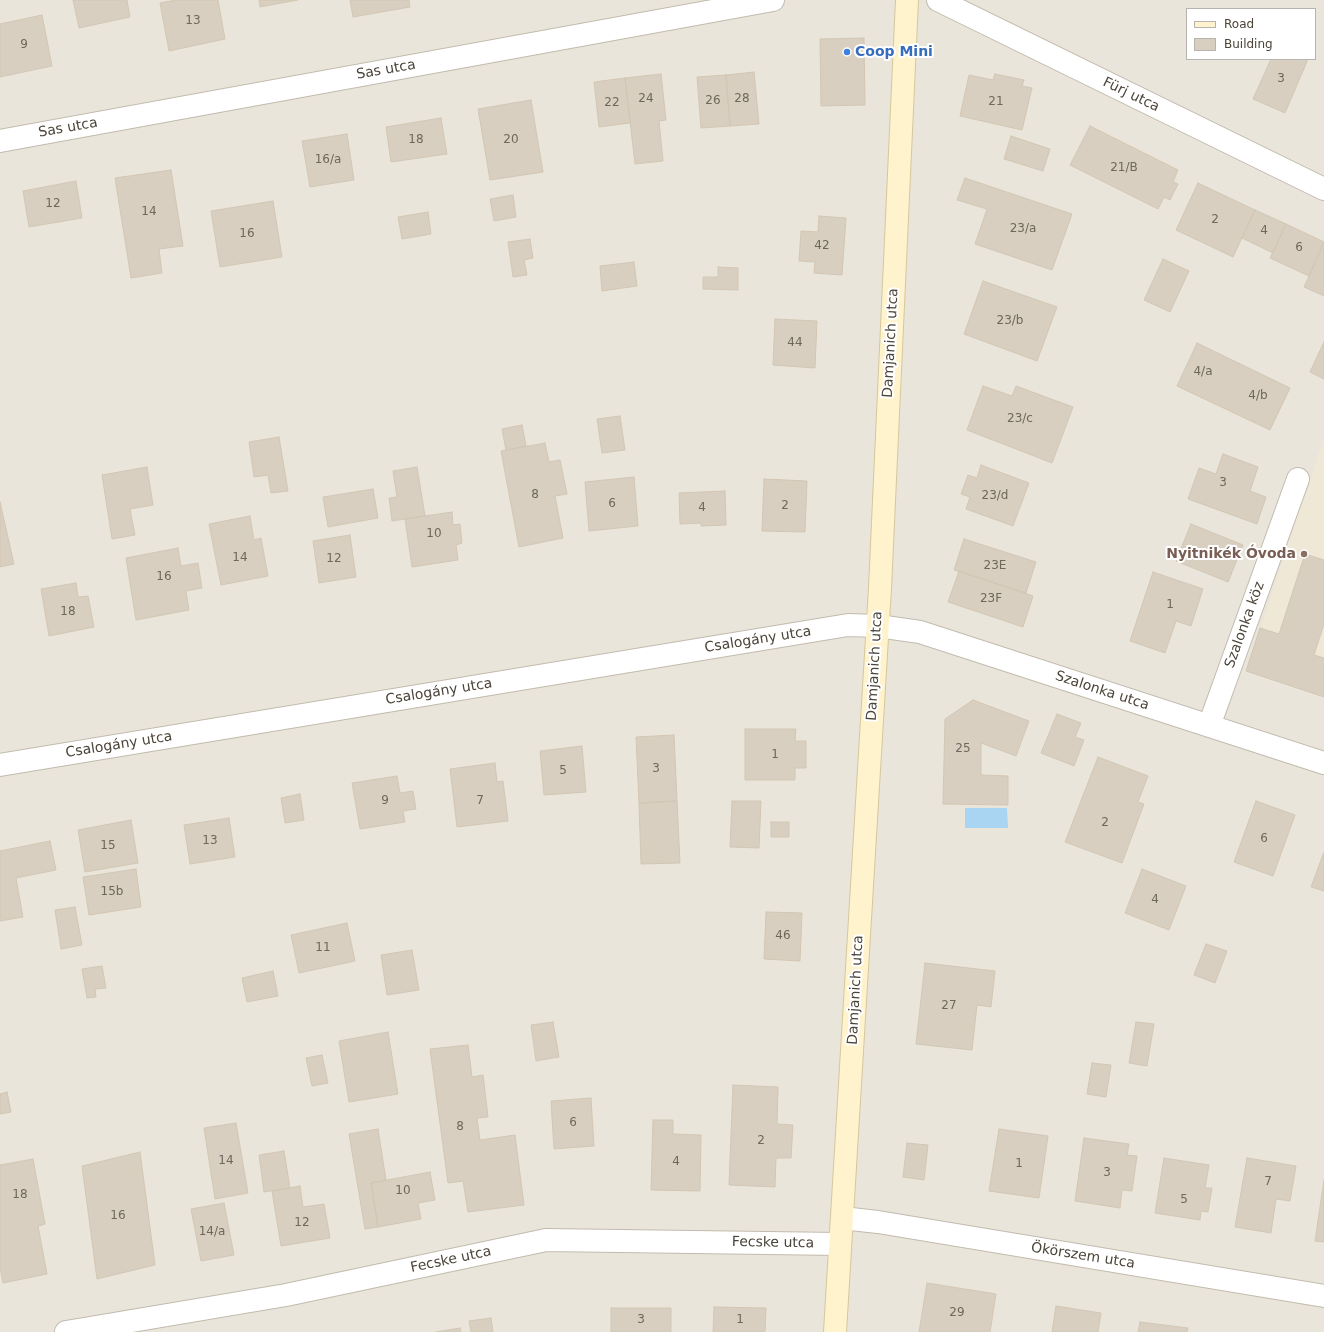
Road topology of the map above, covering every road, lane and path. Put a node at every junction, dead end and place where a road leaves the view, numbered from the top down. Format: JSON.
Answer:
{"nodes":[{"id":1,"x":773,"y":0,"type":"edge"},
{"id":2,"x":907,"y":0,"type":"edge"},
{"id":3,"x":938,"y":0,"type":"edge"},
{"id":4,"x":0,"y":141,"type":"edge"},
{"id":5,"x":1324,"y":189,"type":"edge"},
{"id":6,"x":1298,"y":480,"type":"dead end"},
{"id":7,"x":878,"y":626,"type":"junction"},
{"id":8,"x":1209,"y":726,"type":"junction"},
{"id":9,"x":1324,"y":763,"type":"edge"},
{"id":10,"x":0,"y":765,"type":"edge"},
{"id":11,"x":842,"y":1218,"type":"junction"},
{"id":12,"x":840,"y":1244,"type":"junction"},
{"id":13,"x":1324,"y":1296,"type":"edge"},
{"id":14,"x":66,"y":1332,"type":"edge"},
{"id":15,"x":835,"y":1332,"type":"edge"}],
"edges":[{"from":1,"to":4,"type":"street","name":"Sas utca"},
{"from":2,"to":7,"type":"main road","name":"Damjanich utca"},
{"from":3,"to":5,"type":"street","name":"Fürj utca"},
{"from":6,"to":8,"type":"street","name":"Szalonka köz"},
{"from":7,"to":8,"type":"street","name":"Szalonka utca"},
{"from":7,"to":10,"type":"street","name":"Csalogány utca"},
{"from":7,"to":11,"type":"main road","name":"Damjanich utca"},
{"from":8,"to":9,"type":"street","name":"Szalonka utca"},
{"from":11,"to":12,"type":"main road","name":"Damjanich utca"},
{"from":11,"to":13,"type":"street","name":"Ökörszem utca"},
{"from":12,"to":14,"type":"street","name":"Fecske utca"},
{"from":12,"to":15,"type":"main road","name":"Damjanich utca"}]}
